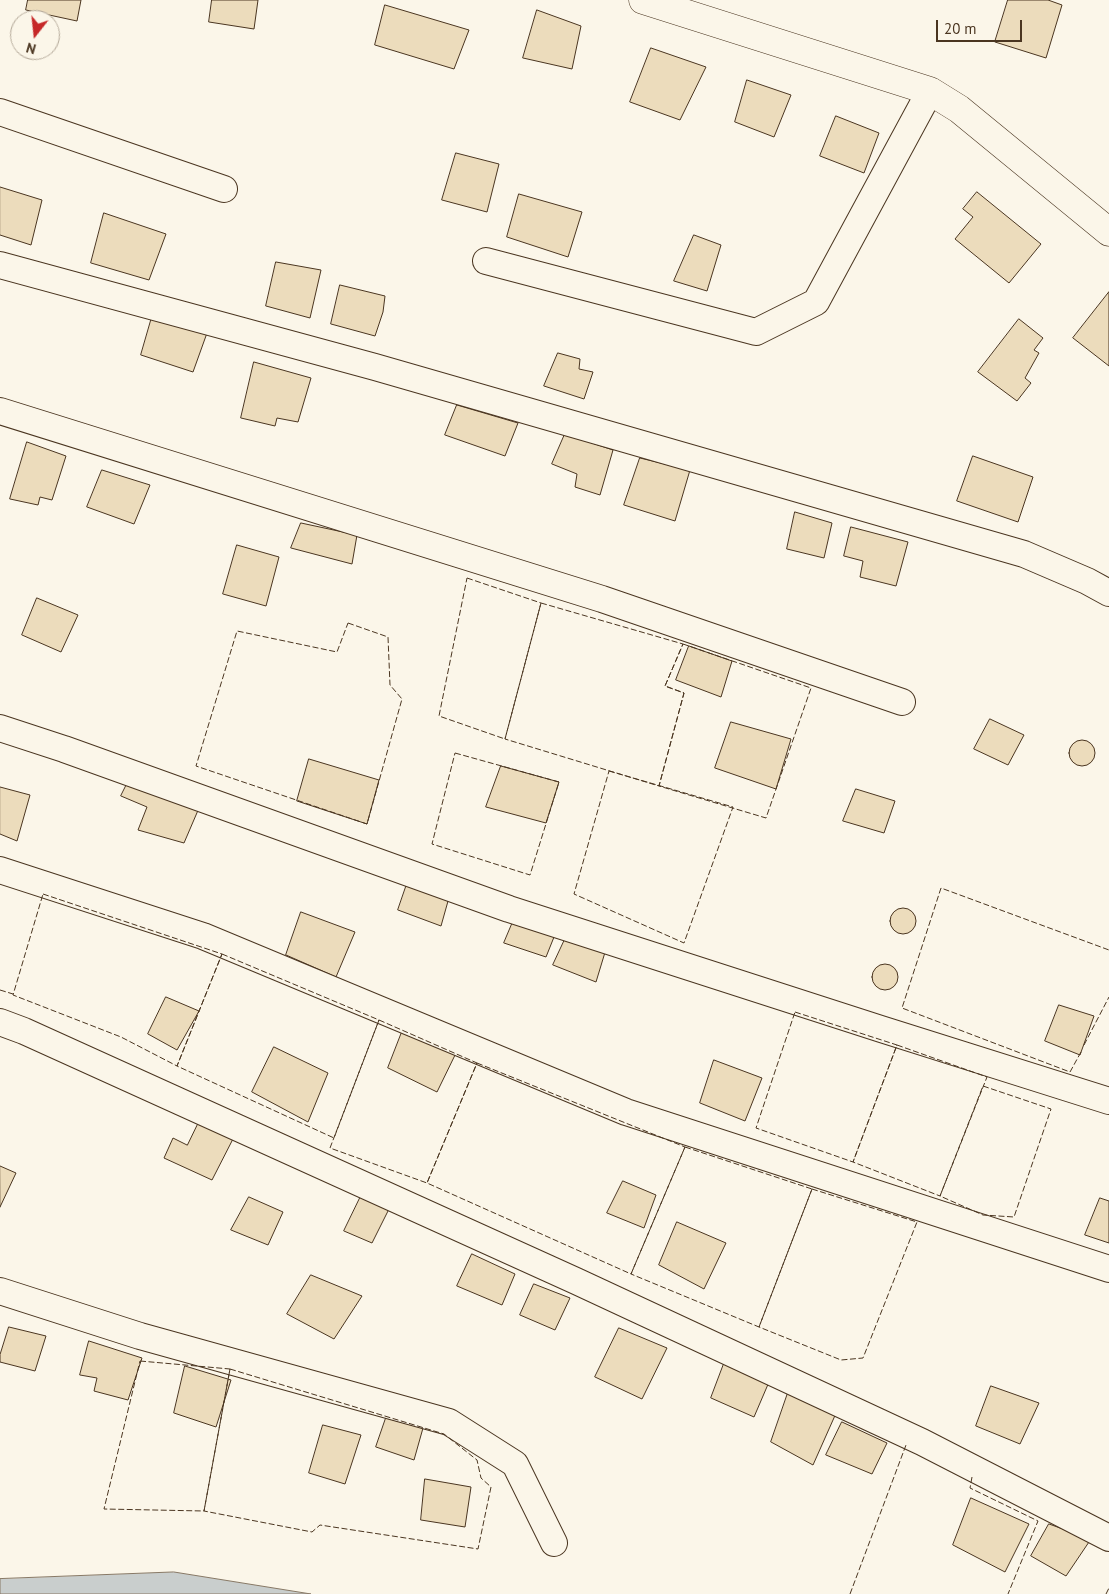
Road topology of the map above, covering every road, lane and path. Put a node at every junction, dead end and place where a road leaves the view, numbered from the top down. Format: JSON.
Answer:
{"nodes":[{"id":1,"x":643,"y":0,"type":"edge"},
{"id":2,"x":930,"y":91,"type":"junction"},
{"id":3,"x":0,"y":112,"type":"edge"},
{"id":4,"x":224,"y":189,"type":"dead end"},
{"id":5,"x":1109,"y":232,"type":"edge"},
{"id":6,"x":486,"y":261,"type":"dead end"},
{"id":7,"x":0,"y":265,"type":"edge"},
{"id":8,"x":0,"y":411,"type":"edge"},
{"id":9,"x":1109,"y":593,"type":"edge"},
{"id":10,"x":902,"y":702,"type":"dead end"},
{"id":11,"x":0,"y":728,"type":"edge"},
{"id":12,"x":0,"y":870,"type":"edge"},
{"id":13,"x":0,"y":1022,"type":"edge"},
{"id":14,"x":1109,"y":1100,"type":"edge"},
{"id":15,"x":1109,"y":1269,"type":"edge"},
{"id":16,"x":0,"y":1291,"type":"edge"},
{"id":17,"x":1109,"y":1538,"type":"edge"},
{"id":18,"x":554,"y":1544,"type":"dead end"}],
"edges":[{"from":1,"to":2,"type":"street"},
{"from":2,"to":5,"type":"street"},
{"from":2,"to":6,"type":"street"},
{"from":3,"to":4,"type":"street"},
{"from":7,"to":9,"type":"street"},
{"from":8,"to":10,"type":"street"},
{"from":11,"to":14,"type":"street"},
{"from":12,"to":15,"type":"street"},
{"from":13,"to":17,"type":"street"},
{"from":16,"to":18,"type":"street"}]}
